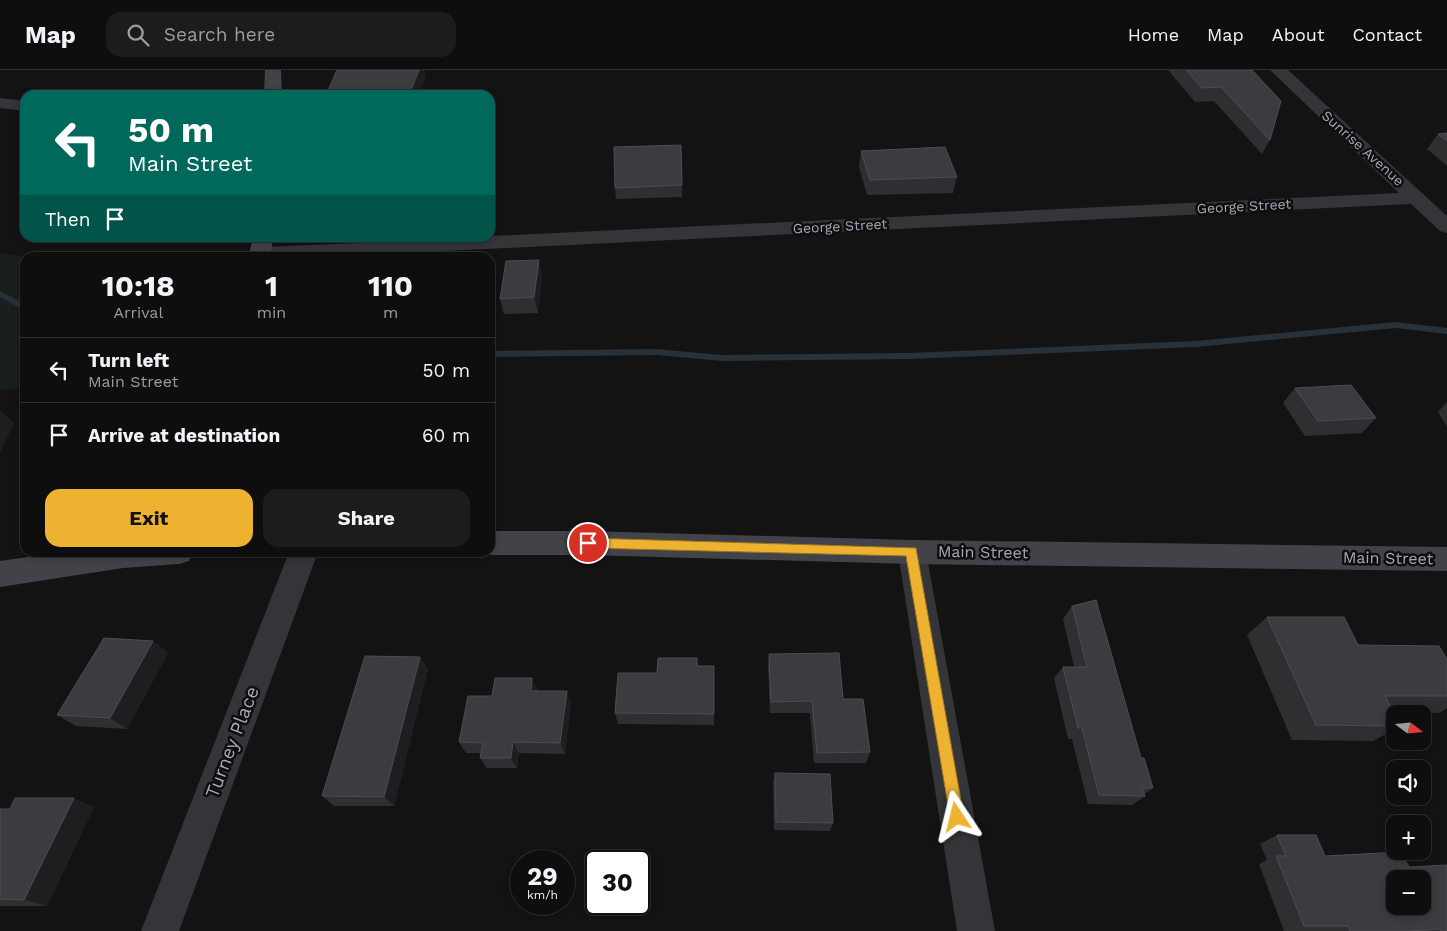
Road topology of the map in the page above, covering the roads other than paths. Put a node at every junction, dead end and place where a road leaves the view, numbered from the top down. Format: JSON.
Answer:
{"nodes":[{"id":1,"x":273,"y":70,"type":"edge"},
{"id":2,"x":1278,"y":70,"type":"edge"},
{"id":3,"x":273,"y":90,"type":"edge"},
{"id":4,"x":0,"y":103,"type":"edge"},
{"id":5,"x":20,"y":105,"type":"edge"},
{"id":6,"x":1418,"y":198,"type":"junction"},
{"id":7,"x":1447,"y":227,"type":"edge"},
{"id":8,"x":495,"y":239,"type":"edge"},
{"id":9,"x":420,"y":242,"type":"edge"},
{"id":10,"x":261,"y":249,"type":"edge"},
{"id":11,"x":495,"y":543,"type":"edge"},
{"id":12,"x":912,"y":552,"type":"junction"},
{"id":13,"x":105,"y":557,"type":"edge"},
{"id":14,"x":302,"y":557,"type":"edge"},
{"id":15,"x":1447,"y":558,"type":"edge"},
{"id":16,"x":0,"y":574,"type":"edge"},
{"id":17,"x":160,"y":931,"type":"edge"},
{"id":18,"x":976,"y":931,"type":"edge"}],
"edges":[{"from":1,"to":3,"type":"main road"},
{"from":2,"to":6,"type":"street","name":"Sunrise Avenue"},
{"from":4,"to":5,"type":"street"},
{"from":6,"to":7,"type":"street","name":"Sunrise Avenue"},
{"from":6,"to":8,"type":"street","name":"George Street"},
{"from":9,"to":10,"type":"street","name":"George Street"},
{"from":11,"to":12,"type":"main road","name":"Main Street"},
{"from":12,"to":15,"type":"main road","name":"Main Street"},
{"from":12,"to":18,"type":"street"},
{"from":13,"to":16,"type":"main road"},
{"from":14,"to":17,"type":"street","name":"Turney Place"}]}
